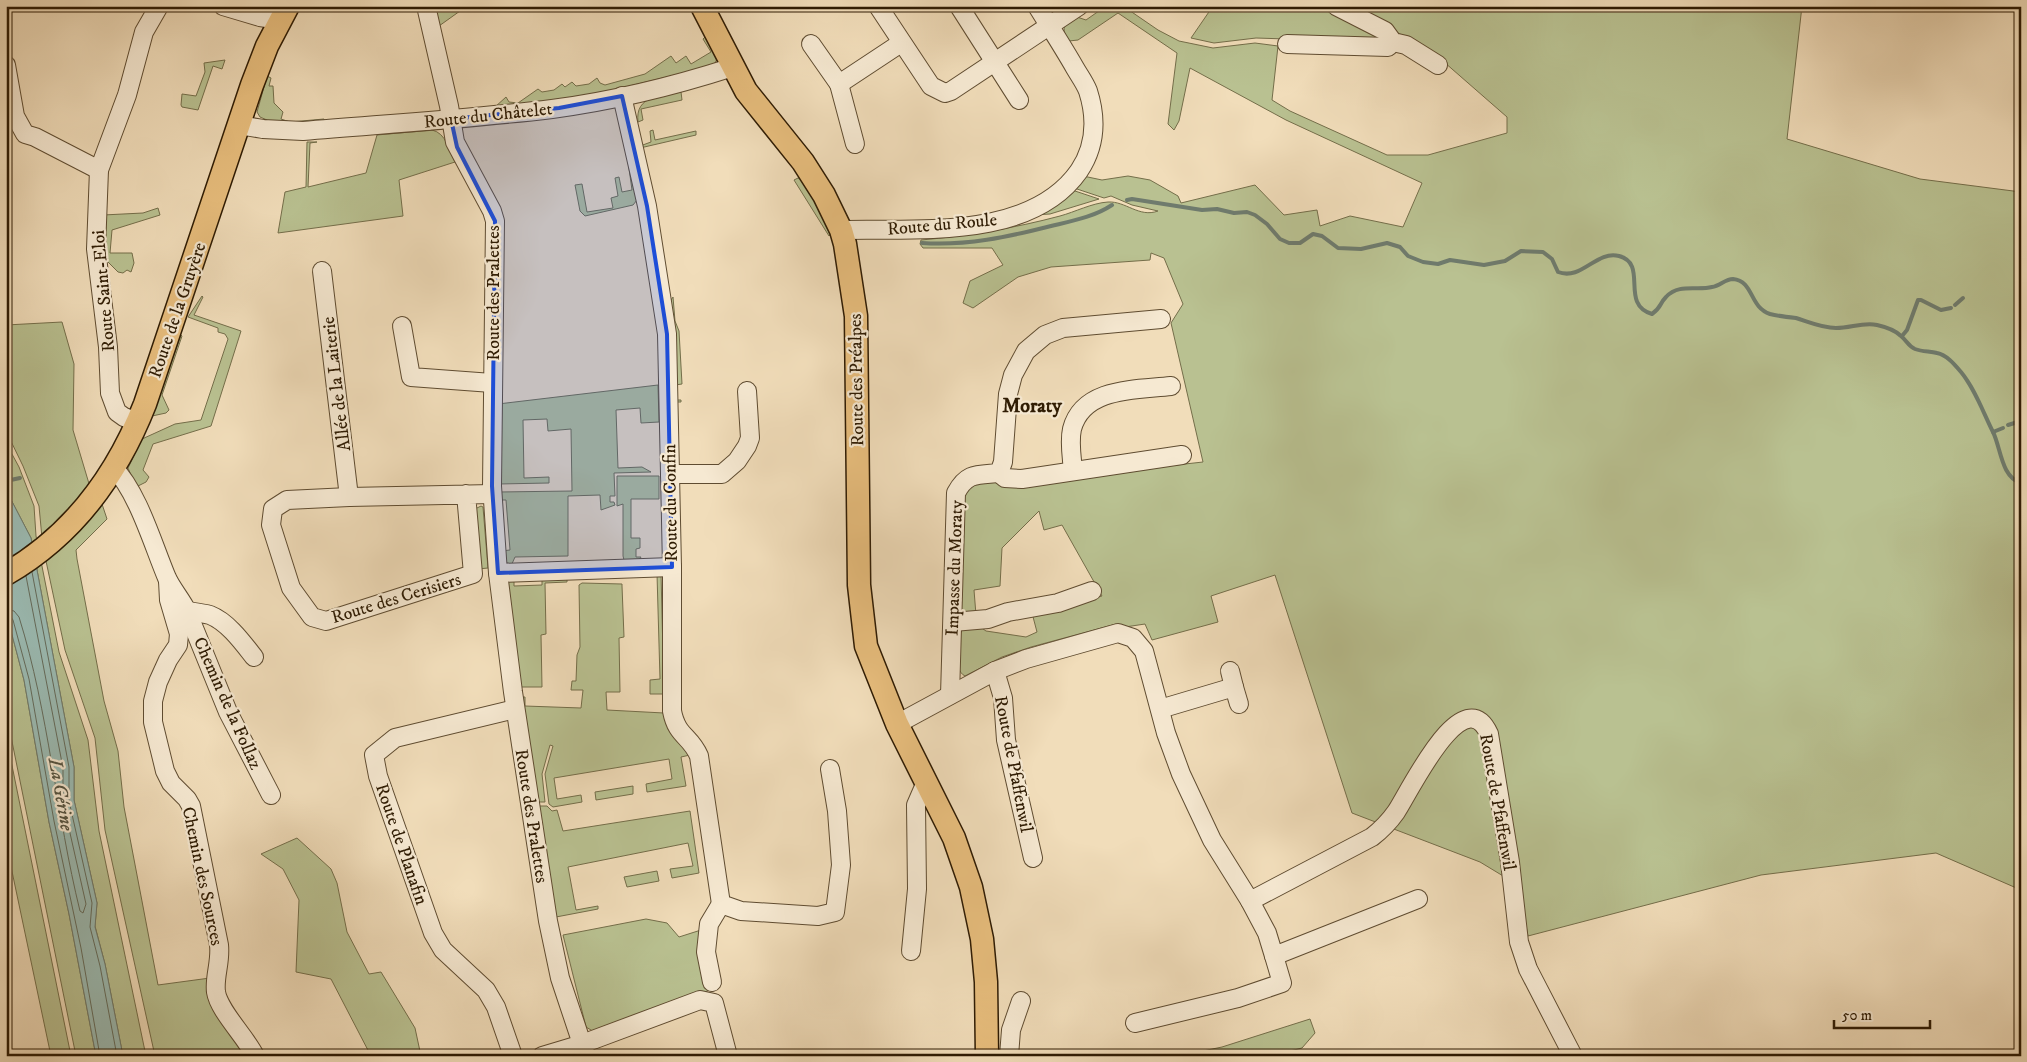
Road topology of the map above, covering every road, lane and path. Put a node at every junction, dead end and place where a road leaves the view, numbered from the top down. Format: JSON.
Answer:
{"nodes":[{"id":1,"x":159,"y":6,"type":"edge"},
{"id":2,"x":223,"y":6,"type":"edge"},
{"id":3,"x":426,"y":6,"type":"edge"},
{"id":4,"x":702,"y":6,"type":"edge"},
{"id":5,"x":878,"y":6,"type":"edge"},
{"id":6,"x":959,"y":6,"type":"edge"},
{"id":7,"x":1037,"y":6,"type":"edge"},
{"id":8,"x":1079,"y":6,"type":"edge"},
{"id":9,"x":1336,"y":6,"type":"edge"},
{"id":10,"x":284,"y":13,"type":"edge"},
{"id":11,"x":1050,"y":27,"type":"junction"},
{"id":12,"x":1393,"y":42,"type":"junction"},
{"id":13,"x":902,"y":43,"type":"junction"},
{"id":14,"x":811,"y":44,"type":"dead end"},
{"id":15,"x":1287,"y":44,"type":"dead end"},
{"id":16,"x":995,"y":62,"type":"junction"},
{"id":17,"x":6,"y":65,"type":"edge"},
{"id":18,"x":1438,"y":65,"type":"dead end"},
{"id":19,"x":732,"y":67,"type":"junction"},
{"id":20,"x":839,"y":84,"type":"junction"},
{"id":21,"x":622,"y":96,"type":"junction"},
{"id":22,"x":1020,"y":100,"type":"dead end"},
{"id":23,"x":10,"y":104,"type":"edge"},
{"id":24,"x":451,"y":119,"type":"junction"},
{"id":25,"x":239,"y":125,"type":"junction"},
{"id":26,"x":855,"y":144,"type":"dead end"},
{"id":27,"x":99,"y":170,"type":"junction"},
{"id":28,"x":841,"y":230,"type":"junction"},
{"id":29,"x":322,"y":271,"type":"dead end"},
{"id":30,"x":1161,"y":319,"type":"dead end"},
{"id":31,"x":402,"y":326,"type":"dead end"},
{"id":32,"x":492,"y":383,"type":"junction"},
{"id":33,"x":1171,"y":386,"type":"dead end"},
{"id":34,"x":747,"y":390,"type":"dead end"},
{"id":35,"x":138,"y":422,"type":"junction"},
{"id":36,"x":1182,"y":455,"type":"dead end"},
{"id":37,"x":113,"y":467,"type":"junction"},
{"id":38,"x":1073,"y":471,"type":"junction"},
{"id":39,"x":999,"y":473,"type":"junction"},
{"id":40,"x":670,"y":474,"type":"junction"},
{"id":41,"x":466,"y":494,"type":"junction"},
{"id":42,"x":492,"y":494,"type":"junction"},
{"id":43,"x":349,"y":497,"type":"junction"},
{"id":44,"x":672,"y":567,"type":"junction"},
{"id":45,"x":498,"y":573,"type":"junction"},
{"id":46,"x":6,"y":574,"type":"edge"},
{"id":47,"x":168,"y":581,"type":"junction"},
{"id":48,"x":1092,"y":591,"type":"dead end"},
{"id":49,"x":187,"y":611,"type":"junction"},
{"id":50,"x":953,"y":622,"type":"junction"},
{"id":51,"x":254,"y":657,"type":"dead end"},
{"id":52,"x":995,"y":671,"type":"junction"},
{"id":53,"x":950,"y":695,"type":"junction"},
{"id":54,"x":1239,"y":704,"type":"dead end"},
{"id":55,"x":516,"y":709,"type":"junction"},
{"id":56,"x":1160,"y":709,"type":"junction"},
{"id":57,"x":897,"y":724,"type":"junction"},
{"id":58,"x":830,"y":769,"type":"dead end"},
{"id":59,"x":926,"y":782,"type":"junction"},
{"id":60,"x":270,"y":795,"type":"dead end"},
{"id":61,"x":1033,"y":858,"type":"dead end"},
{"id":62,"x":1418,"y":899,"type":"dead end"},
{"id":63,"x":1250,"y":901,"type":"junction"},
{"id":64,"x":721,"y":904,"type":"junction"},
{"id":65,"x":911,"y":951,"type":"dead end"},
{"id":66,"x":1274,"y":956,"type":"junction"},
{"id":67,"x":712,"y":982,"type":"dead end"},
{"id":68,"x":1021,"y":1001,"type":"dead end"},
{"id":69,"x":1135,"y":1023,"type":"dead end"},
{"id":70,"x":584,"y":1050,"type":"edge"},
{"id":71,"x":255,"y":1056,"type":"edge"},
{"id":72,"x":513,"y":1056,"type":"edge"},
{"id":73,"x":542,"y":1056,"type":"edge"},
{"id":74,"x":728,"y":1056,"type":"edge"},
{"id":75,"x":987,"y":1056,"type":"edge"},
{"id":76,"x":1009,"y":1056,"type":"edge"},
{"id":77,"x":1573,"y":1056,"type":"edge"}],
"edges":[{"from":1,"to":27,"type":"street","name":"Route Saint-Eloi"},
{"from":2,"to":10,"type":"street"},
{"from":3,"to":24,"type":"street","name":"Route des Pralettes"},
{"from":4,"to":19,"type":"main road","name":"Route des Préalpes"},
{"from":5,"to":13,"type":"street"},
{"from":6,"to":16,"type":"street"},
{"from":7,"to":11,"type":"street","name":"Route du Roule"},
{"from":8,"to":11,"type":"street"},
{"from":9,"to":12,"type":"street"},
{"from":10,"to":25,"type":"main road","name":"Route de la Gruyère"},
{"from":11,"to":16,"type":"street"},
{"from":11,"to":28,"type":"street","name":"Route du Roule"},
{"from":12,"to":15,"type":"street"},
{"from":12,"to":18,"type":"street"},
{"from":13,"to":16,"type":"street"},
{"from":13,"to":20,"type":"street"},
{"from":14,"to":20,"type":"street"},
{"from":16,"to":22,"type":"street"},
{"from":17,"to":23,"type":"street"},
{"from":19,"to":21,"type":"street","name":"Route du Châtelet"},
{"from":19,"to":28,"type":"main road","name":"Route des Préalpes"},
{"from":20,"to":26,"type":"street"},
{"from":21,"to":24,"type":"street","name":"Route du Châtelet"},
{"from":21,"to":40,"type":"street","name":"Route du Confin"},
{"from":23,"to":27,"type":"street"},
{"from":24,"to":25,"type":"street","name":"Route du Châtelet"},
{"from":24,"to":32,"type":"street","name":"Route des Pralettes"},
{"from":25,"to":35,"type":"main road","name":"Route de la Gruyère"},
{"from":27,"to":35,"type":"street","name":"Route Saint-Eloi"},
{"from":28,"to":57,"type":"main road","name":"Route des Préalpes"},
{"from":29,"to":43,"type":"street","name":"Allée de la Laiterie"},
{"from":30,"to":39,"type":"street"},
{"from":31,"to":32,"type":"street","name":"Route des Pralettes"},
{"from":32,"to":42,"type":"street","name":"Route des Pralettes"},
{"from":33,"to":38,"type":"street"},
{"from":34,"to":40,"type":"street"},
{"from":35,"to":37,"type":"main road","name":"Route de la Gruyère"},
{"from":36,"to":38,"type":"street","name":"Impasse du Moraty"},
{"from":37,"to":46,"type":"main road","name":"Route de la Gruyère"},
{"from":37,"to":47,"type":"street","name":"Chemin de la Follaz"},
{"from":38,"to":39,"type":"street","name":"Impasse du Moraty"},
{"from":39,"to":50,"type":"street","name":"Impasse du Moraty"},
{"from":40,"to":44,"type":"street","name":"Route du Confin"},
{"from":41,"to":42,"type":"street","name":"Route des Cerisiers"},
{"from":41,"to":43,"type":"street","name":"Route des Cerisiers"},
{"from":41,"to":43,"type":"street","name":"Route des Cerisiers"},
{"from":42,"to":45,"type":"street","name":"Route des Pralettes"},
{"from":44,"to":45,"type":"street"},
{"from":44,"to":64,"type":"street","name":"Route du Confin"},
{"from":45,"to":55,"type":"street","name":"Route des Pralettes"},
{"from":47,"to":49,"type":"street","name":"Chemin de la Follaz"},
{"from":47,"to":71,"type":"street","name":"Chemin des Sources"},
{"from":48,"to":50,"type":"street"},
{"from":49,"to":51,"type":"street","name":"Chemin de la Follaz"},
{"from":49,"to":60,"type":"street","name":"Chemin de la Follaz"},
{"from":50,"to":53,"type":"street","name":"Impasse du Moraty"},
{"from":52,"to":53,"type":"street","name":"Route de Pfaffenwil"},
{"from":52,"to":56,"type":"street","name":"Route de Pfaffenwil"},
{"from":52,"to":61,"type":"street","name":"Route de Pfaffenwil"},
{"from":53,"to":57,"type":"street","name":"Route de Pfaffenwil"},
{"from":54,"to":56,"type":"street"},
{"from":55,"to":70,"type":"street","name":"Route des Pralettes"},
{"from":55,"to":72,"type":"street","name":"Route de Planafin"},
{"from":56,"to":63,"type":"street","name":"Route de Pfaffenwil"},
{"from":57,"to":59,"type":"main road","name":"Route des Préalpes"},
{"from":58,"to":64,"type":"street"},
{"from":59,"to":65,"type":"street"},
{"from":59,"to":75,"type":"main road","name":"Route des Préalpes"},
{"from":62,"to":66,"type":"street"},
{"from":63,"to":66,"type":"street","name":"Route de Pfaffenwil"},
{"from":63,"to":77,"type":"street","name":"Route de Pfaffenwil"},
{"from":64,"to":67,"type":"street"},
{"from":66,"to":69,"type":"street","name":"Route de Pfaffenwil"},
{"from":68,"to":76,"type":"street"},
{"from":70,"to":73,"type":"street"},
{"from":70,"to":74,"type":"street"}]}
